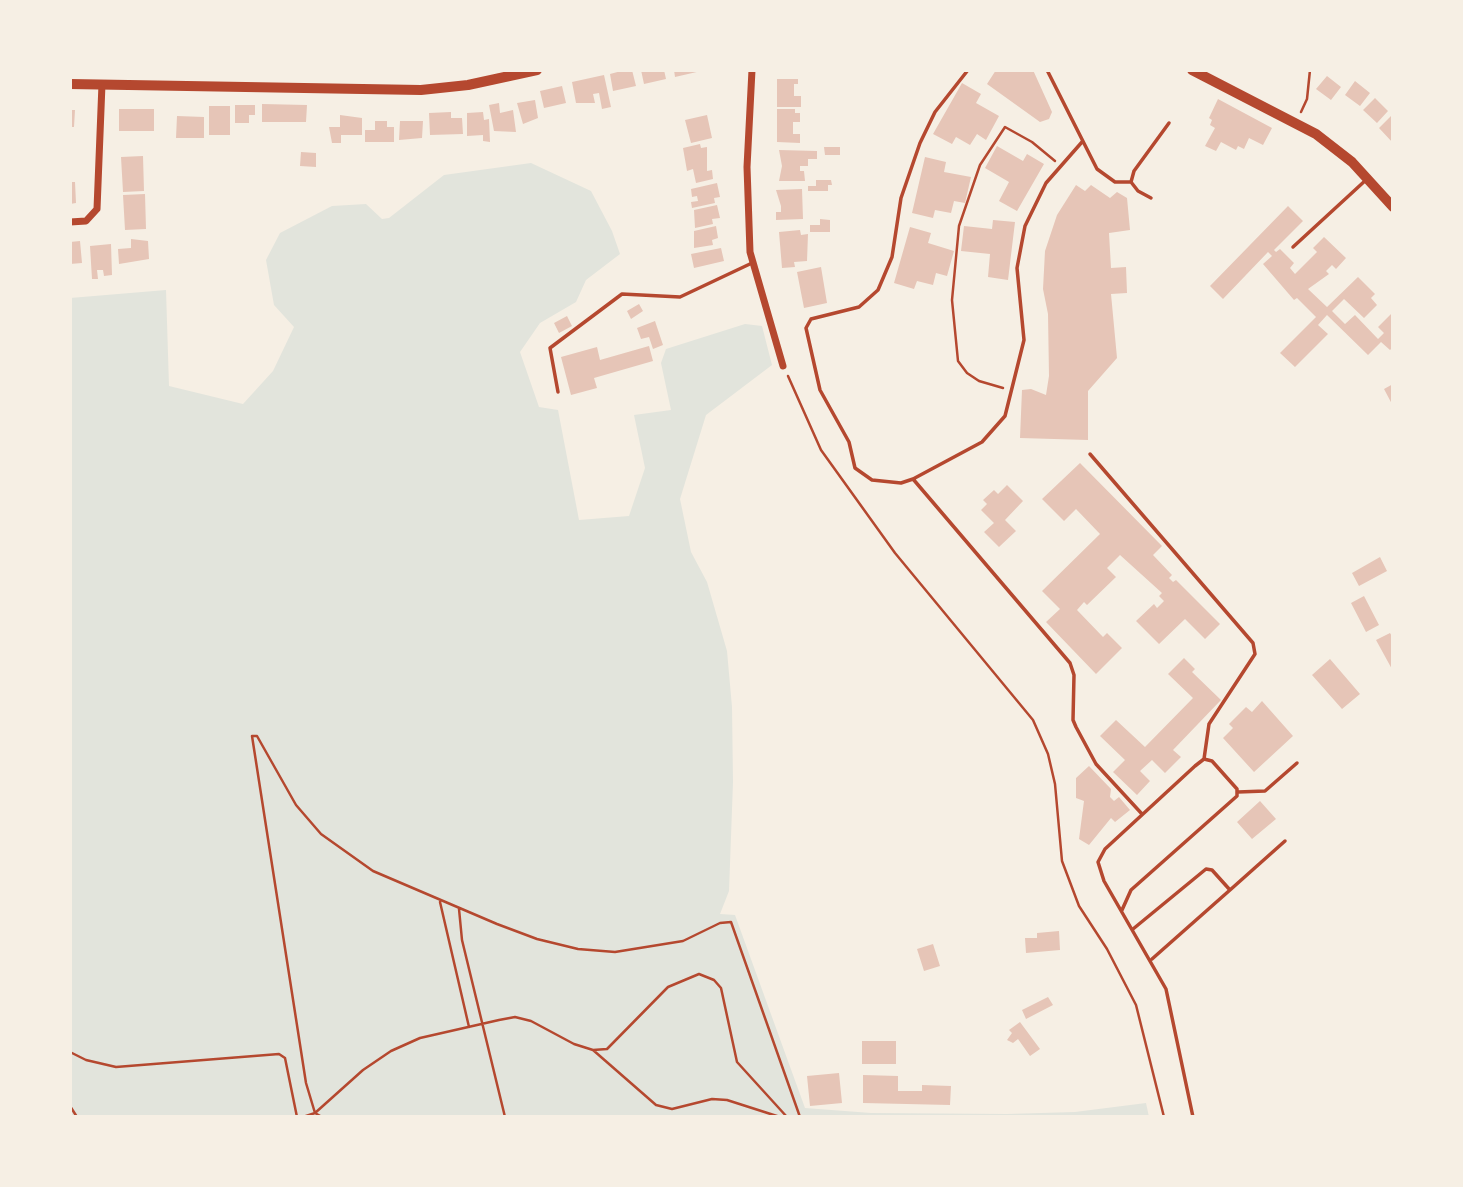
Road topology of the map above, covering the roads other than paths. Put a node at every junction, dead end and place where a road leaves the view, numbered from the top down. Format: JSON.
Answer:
{"nodes":[{"id":1,"x":537,"y":70,"type":"edge"},
{"id":2,"x":752,"y":70,"type":"edge"},
{"id":3,"x":968,"y":70,"type":"edge"},
{"id":4,"x":1047,"y":70,"type":"edge"},
{"id":5,"x":1192,"y":70,"type":"edge"},
{"id":6,"x":70,"y":83,"type":"edge"},
{"id":7,"x":102,"y":84,"type":"junction"},
{"id":8,"x":1169,"y":123,"type":"dead end"},
{"id":9,"x":1082,"y":142,"type":"junction"},
{"id":10,"x":1369,"y":177,"type":"junction"},
{"id":11,"x":1131,"y":182,"type":"junction"},
{"id":12,"x":1151,"y":198,"type":"dead end"},
{"id":13,"x":1393,"y":207,"type":"edge"},
{"id":14,"x":70,"y":222,"type":"edge"},
{"id":15,"x":1293,"y":247,"type":"dead end"},
{"id":16,"x":752,"y":263,"type":"junction"},
{"id":17,"x":783,"y":366,"type":"road end"},
{"id":18,"x":558,"y":391,"type":"dead end"},
{"id":19,"x":1090,"y":454,"type":"dead end"},
{"id":20,"x":913,"y":479,"type":"junction"},
{"id":21,"x":1204,"y":759,"type":"junction"},
{"id":22,"x":1297,"y":763,"type":"dead end"},
{"id":23,"x":1238,"y":792,"type":"junction"},
{"id":24,"x":1142,"y":814,"type":"junction"},
{"id":25,"x":1285,"y":841,"type":"dead end"},
{"id":26,"x":1230,"y":890,"type":"junction"},
{"id":27,"x":1122,"y":910,"type":"junction"},
{"id":28,"x":1133,"y":929,"type":"junction"},
{"id":29,"x":1152,"y":959,"type":"junction"},
{"id":30,"x":1193,"y":1117,"type":"edge"}],
"edges":[{"from":1,"to":7,"type":"street"},
{"from":2,"to":16,"type":"street"},
{"from":3,"to":20,"type":"lane"},
{"from":4,"to":9,"type":"lane"},
{"from":5,"to":10,"type":"street"},
{"from":6,"to":7,"type":"street"},
{"from":7,"to":14,"type":"street"},
{"from":8,"to":11,"type":"lane"},
{"from":9,"to":11,"type":"lane"},
{"from":9,"to":20,"type":"lane"},
{"from":10,"to":13,"type":"street"},
{"from":10,"to":15,"type":"lane"},
{"from":11,"to":12,"type":"lane"},
{"from":16,"to":17,"type":"street"},
{"from":16,"to":18,"type":"lane"},
{"from":19,"to":21,"type":"lane"},
{"from":20,"to":24,"type":"lane"},
{"from":21,"to":23,"type":"lane"},
{"from":21,"to":24,"type":"lane"},
{"from":22,"to":23,"type":"lane"},
{"from":23,"to":27,"type":"lane"},
{"from":24,"to":27,"type":"lane"},
{"from":25,"to":26,"type":"lane"},
{"from":26,"to":28,"type":"lane"},
{"from":26,"to":29,"type":"lane"},
{"from":27,"to":28,"type":"lane"},
{"from":28,"to":29,"type":"lane"},
{"from":29,"to":30,"type":"lane"}]}
